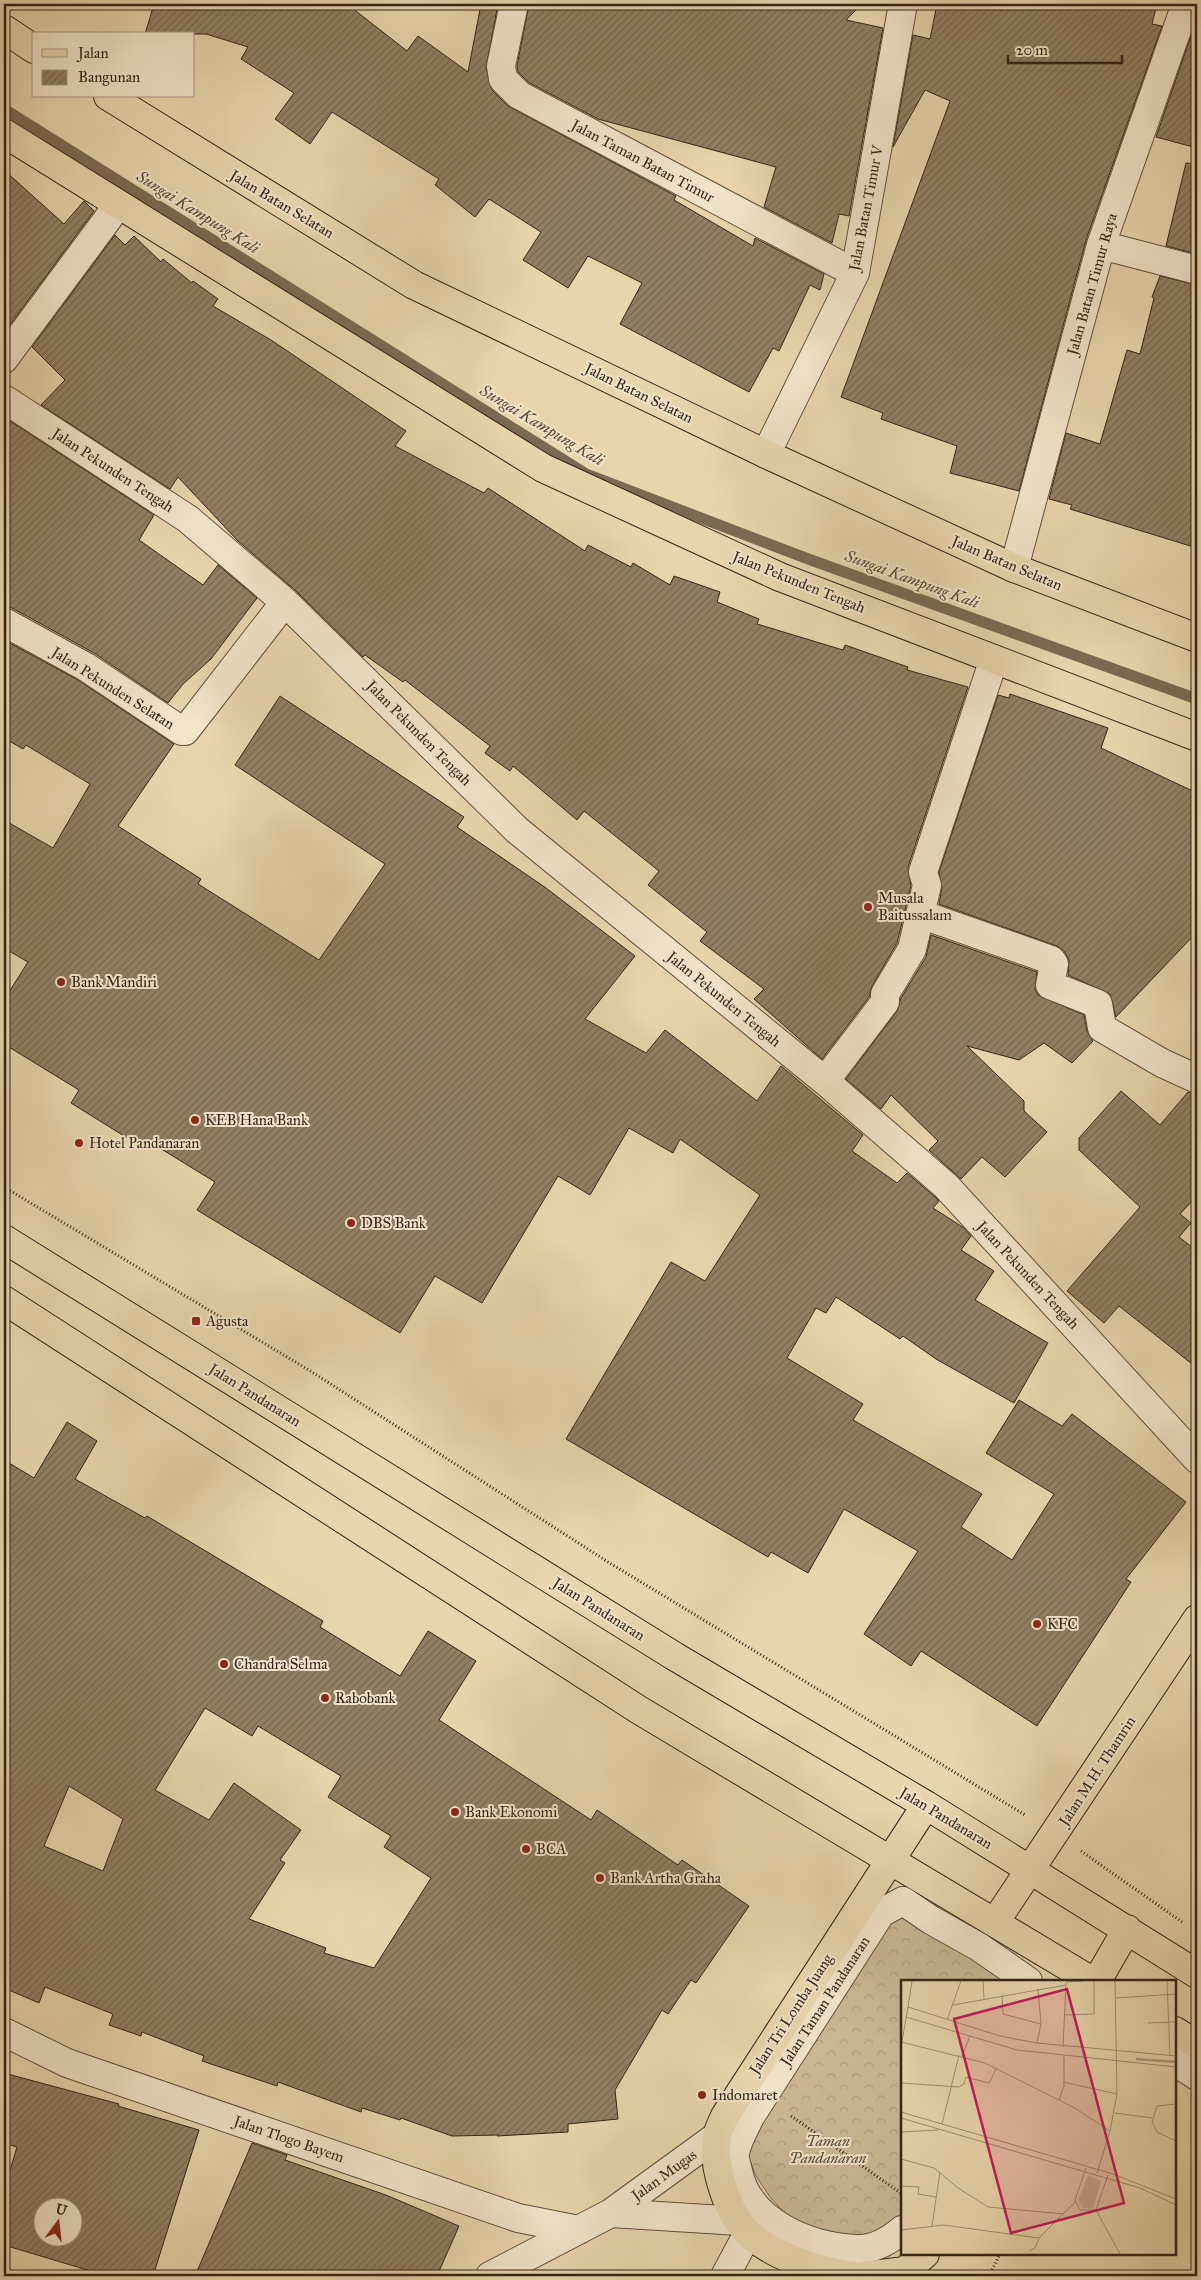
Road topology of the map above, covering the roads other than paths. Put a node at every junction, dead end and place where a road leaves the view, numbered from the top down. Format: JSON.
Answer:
{"nodes":[{"id":1,"x":514,"y":4,"type":"edge"},
{"id":2,"x":903,"y":4,"type":"edge"},
{"id":3,"x":1186,"y":4,"type":"edge"},
{"id":4,"x":4,"y":29,"type":"edge"},
{"id":5,"x":32,"y":48,"type":"edge"},
{"id":6,"x":111,"y":98,"type":"edge"},
{"id":7,"x":4,"y":133,"type":"edge"},
{"id":8,"x":118,"y":205,"type":"junction"},
{"id":9,"x":1101,"y":245,"type":"junction"},
{"id":10,"x":1197,"y":270,"type":"edge"},
{"id":11,"x":855,"y":273,"type":"junction"},
{"id":12,"x":4,"y":359,"type":"edge"},
{"id":13,"x":4,"y":399,"type":"edge"},
{"id":14,"x":766,"y":454,"type":"junction"},
{"id":15,"x":1014,"y":568,"type":"junction"},
{"id":16,"x":285,"y":602,"type":"junction"},
{"id":17,"x":4,"y":622,"type":"edge"},
{"id":18,"x":1197,"y":638,"type":"edge"},
{"id":19,"x":994,"y":659,"type":"junction"},
{"id":20,"x":1197,"y":737,"type":"edge"},
{"id":21,"x":920,"y":914,"type":"junction"},
{"id":22,"x":1197,"y":1079,"type":"edge"},
{"id":23,"x":825,"y":1081,"type":"junction"},
{"id":24,"x":4,"y":1239,"type":"edge"},
{"id":25,"x":4,"y":1300,"type":"edge"},
{"id":26,"x":1197,"y":1459,"type":"edge"},
{"id":27,"x":1197,"y":1619,"type":"edge"},
{"id":28,"x":926,"y":1806,"type":"junction"},
{"id":29,"x":890,"y":1860,"type":"junction"},
{"id":30,"x":1031,"y":1870,"type":"junction"},
{"id":31,"x":995,"y":1922,"type":"junction"},
{"id":32,"x":1127,"y":1929,"type":"junction"},
{"id":33,"x":979,"y":1947,"type":"junction"},
{"id":34,"x":1197,"y":1974,"type":"edge"},
{"id":35,"x":1027,"y":1980,"type":"edge"},
{"id":36,"x":1090,"y":1980,"type":"edge"},
{"id":37,"x":1098,"y":1980,"type":"edge"},
{"id":38,"x":4,"y":2032,"type":"edge"},
{"id":39,"x":1176,"y":2032,"type":"edge"},
{"id":40,"x":1197,"y":2045,"type":"edge"},
{"id":41,"x":1176,"y":2063,"type":"edge"},
{"id":42,"x":1197,"y":2076,"type":"edge"},
{"id":43,"x":717,"y":2136,"type":"junction"},
{"id":44,"x":611,"y":2213,"type":"junction"},
{"id":45,"x":744,"y":2227,"type":"junction"},
{"id":46,"x":579,"y":2230,"type":"junction"},
{"id":47,"x":901,"y":2231,"type":"edge"},
{"id":48,"x":912,"y":2267,"type":"edge"},
{"id":49,"x":490,"y":2276,"type":"edge"},
{"id":50,"x":725,"y":2276,"type":"edge"},
{"id":51,"x":853,"y":2276,"type":"edge"},
{"id":52,"x":864,"y":2276,"type":"edge"}],
"edges":[{"from":1,"to":11,"type":"street","name":"Jalan Taman Batan Timur"},
{"from":2,"to":11,"type":"street","name":"Jalan Batan Timur V"},
{"from":3,"to":9,"type":"street","name":"Jalan Batan Timur Raya"},
{"from":4,"to":5,"type":"main road"},
{"from":6,"to":14,"type":"main road","name":"Jalan Batan Selatan"},
{"from":7,"to":8,"type":"main road","name":"Jalan Pekunden Tengah"},
{"from":8,"to":12,"type":"street"},
{"from":8,"to":19,"type":"main road","name":"Jalan Pekunden Tengah"},
{"from":9,"to":10,"type":"street"},
{"from":9,"to":15,"type":"street","name":"Jalan Batan Timur Raya"},
{"from":11,"to":14,"type":"street","name":"Jalan Batan Timur V"},
{"from":13,"to":16,"type":"street","name":"Jalan Pekunden Tengah"},
{"from":14,"to":15,"type":"main road","name":"Jalan Batan Selatan"},
{"from":15,"to":18,"type":"main road","name":"Jalan Batan Selatan"},
{"from":16,"to":17,"type":"street","name":"Jalan Pekunden Selatan"},
{"from":16,"to":23,"type":"street","name":"Jalan Pekunden Tengah"},
{"from":19,"to":20,"type":"main road","name":"Jalan Pekunden Tengah"},
{"from":19,"to":21,"type":"street"},
{"from":21,"to":22,"type":"street"},
{"from":21,"to":23,"type":"street"},
{"from":23,"to":26,"type":"street","name":"Jalan Pekunden Tengah"},
{"from":24,"to":28,"type":"main road","name":"Jalan Pandanaran"},
{"from":25,"to":29,"type":"main road"},
{"from":27,"to":30,"type":"main road","name":"Jalan M.H. Thamrin"},
{"from":28,"to":29,"type":"main road","name":"Jalan Tri Lomba Juang"},
{"from":28,"to":30,"type":"main road","name":"Jalan Pandanaran"},
{"from":29,"to":31,"type":"main road"},
{"from":29,"to":43,"type":"main road","name":"Jalan Tri Lomba Juang"},
{"from":30,"to":31,"type":"main road","name":"Jalan M.H. Thamrin"},
{"from":30,"to":32,"type":"main road","name":"Jalan Pandanaran"},
{"from":31,"to":33,"type":"street"},
{"from":31,"to":36,"type":"main road"},
{"from":32,"to":34,"type":"main road","name":"Jalan Pandanaran"},
{"from":32,"to":37,"type":"main road"},
{"from":33,"to":35,"type":"street","name":"Jalan Taman Pandanaran"},
{"from":33,"to":47,"type":"street","name":"Jalan Taman Pandanaran"},
{"from":38,"to":46,"type":"street","name":"Jalan Tlogo Bayem"},
{"from":39,"to":40,"type":"main road"},
{"from":41,"to":42,"type":"street"},
{"from":43,"to":44,"type":"street","name":"Jalan Mugas"},
{"from":43,"to":45,"type":"main road","name":"Jalan Tri Lomba Juang"},
{"from":44,"to":45,"type":"street","name":"Jalan Mugas"},
{"from":44,"to":46,"type":"street","name":"Jalan Mugas"},
{"from":45,"to":50,"type":"street"},
{"from":45,"to":51,"type":"main road"},
{"from":46,"to":49,"type":"street","name":"Jalan Mugas"},
{"from":48,"to":52,"type":"main road"}]}
